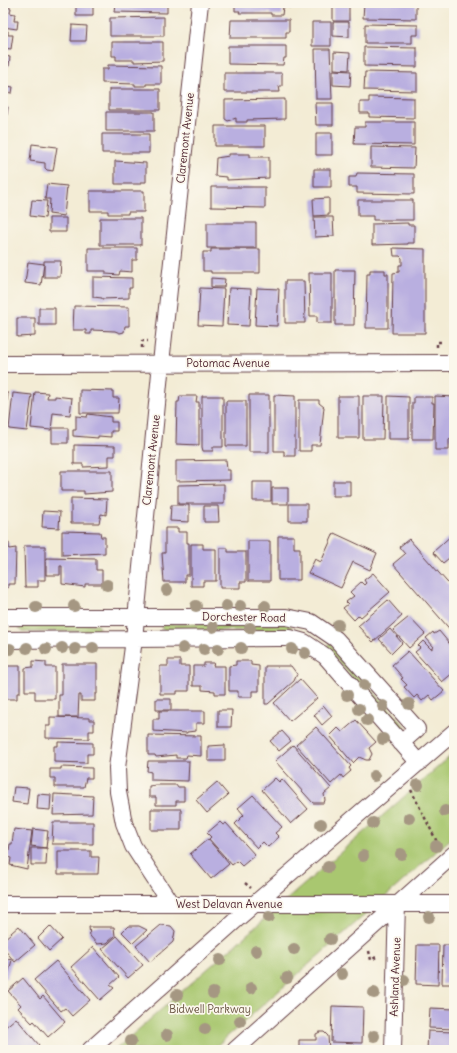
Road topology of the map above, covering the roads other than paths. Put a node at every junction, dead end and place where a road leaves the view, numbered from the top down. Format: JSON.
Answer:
{"nodes":[{"id":1,"x":200,"y":3,"type":"edge"},
{"id":2,"x":161,"y":363,"type":"junction"},
{"id":3,"x":454,"y":363,"type":"edge"},
{"id":4,"x":3,"y":364,"type":"edge"},
{"id":5,"x":136,"y":616,"type":"junction"},
{"id":6,"x":7,"y":617,"type":"edge"},
{"id":7,"x":302,"y":619,"type":"junction"},
{"id":8,"x":325,"y":630,"type":"junction"},
{"id":9,"x":134,"y":639,"type":"junction"},
{"id":10,"x":7,"y":640,"type":"edge"},
{"id":11,"x":298,"y":640,"type":"junction"},
{"id":12,"x":316,"y":649,"type":"junction"},
{"id":13,"x":454,"y":732,"type":"edge"},
{"id":14,"x":401,"y":743,"type":"junction"},
{"id":15,"x":419,"y":763,"type":"junction"},
{"id":16,"x":447,"y":852,"type":"edge"},
{"id":17,"x":3,"y":904,"type":"edge"},
{"id":18,"x":171,"y":904,"type":"junction"},
{"id":19,"x":255,"y":904,"type":"junction"},
{"id":20,"x":397,"y":904,"type":"junction"},
{"id":21,"x":454,"y":904,"type":"edge"},
{"id":22,"x":90,"y":1050,"type":"edge"},
{"id":23,"x":235,"y":1050,"type":"edge"},
{"id":24,"x":393,"y":1050,"type":"edge"}],
"edges":[{"from":1,"to":2,"type":"street","name":"Claremont Avenue"},
{"from":2,"to":3,"type":"street","name":"Potomac Avenue"},
{"from":2,"to":4,"type":"street","name":"Potomac Avenue"},
{"from":2,"to":5,"type":"street","name":"Claremont Avenue"},
{"from":5,"to":6,"type":"street","name":"Dorchester Road"},
{"from":5,"to":7,"type":"street","name":"Dorchester Road"},
{"from":5,"to":9,"type":"street","name":"Claremont Avenue"},
{"from":6,"to":10,"type":"street"},
{"from":7,"to":8,"type":"street","name":"Dorchester Road"},
{"from":7,"to":11,"type":"street"},
{"from":8,"to":12,"type":"street"},
{"from":8,"to":14,"type":"street","name":"Dorchester Road"},
{"from":9,"to":10,"type":"street","name":"Dorchester Road"},
{"from":9,"to":11,"type":"street","name":"Dorchester Road"},
{"from":9,"to":18,"type":"street","name":"Claremont Avenue"},
{"from":11,"to":12,"type":"street","name":"Dorchester Road"},
{"from":12,"to":14,"type":"street","name":"Dorchester Road"},
{"from":13,"to":15,"type":"street"},
{"from":14,"to":15,"type":"street","name":"Dorchester Road"},
{"from":15,"to":19,"type":"street"},
{"from":16,"to":20,"type":"street"},
{"from":17,"to":18,"type":"street","name":"West Delavan Avenue"},
{"from":18,"to":19,"type":"street","name":"West Delavan Avenue"},
{"from":19,"to":20,"type":"street","name":"West Delavan Avenue"},
{"from":19,"to":22,"type":"street"},
{"from":20,"to":21,"type":"street","name":"West Delavan Avenue"},
{"from":20,"to":23,"type":"street"},
{"from":20,"to":24,"type":"street","name":"Ashland Avenue"}]}
